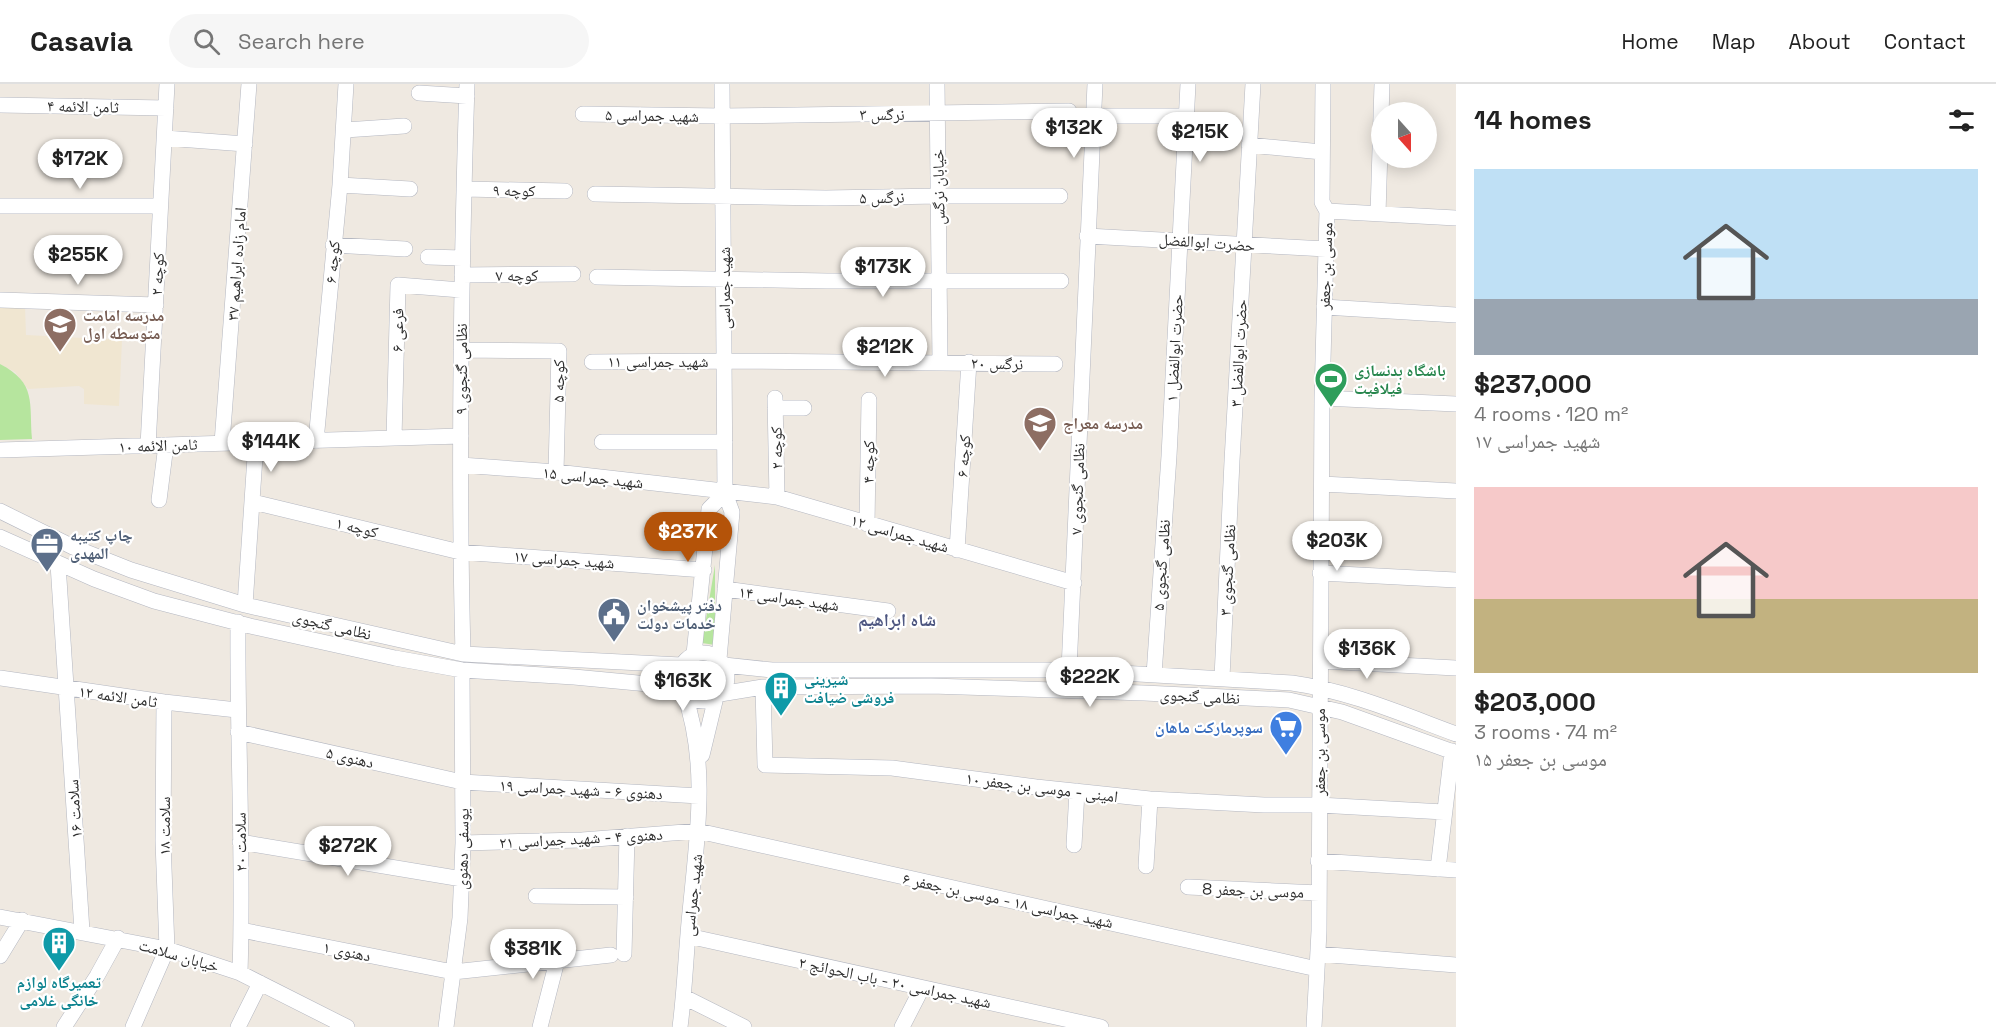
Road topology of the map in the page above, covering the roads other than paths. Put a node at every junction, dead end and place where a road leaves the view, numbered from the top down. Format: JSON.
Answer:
{"nodes":[{"id":1,"x":167,"y":84,"type":"edge"},
{"id":2,"x":249,"y":84,"type":"edge"},
{"id":3,"x":346,"y":84,"type":"edge"},
{"id":4,"x":722,"y":84,"type":"edge"},
{"id":5,"x":937,"y":84,"type":"edge"},
{"id":6,"x":1095,"y":84,"type":"edge"},
{"id":7,"x":1188,"y":84,"type":"edge"},
{"id":8,"x":1253,"y":84,"type":"edge"},
{"id":9,"x":1323,"y":84,"type":"edge"},
{"id":10,"x":1382,"y":84,"type":"edge"},
{"id":11,"x":467,"y":90,"type":"edge"},
{"id":12,"x":419,"y":93,"type":"dead end"},
{"id":13,"x":0,"y":105,"type":"edge"},
{"id":14,"x":166,"y":108,"type":"junction"},
{"id":15,"x":1069,"y":111,"type":"dead end"},
{"id":16,"x":583,"y":114,"type":"dead end"},
{"id":17,"x":938,"y":114,"type":"junction"},
{"id":18,"x":722,"y":116,"type":"junction"},
{"id":19,"x":1093,"y":116,"type":"junction"},
{"id":20,"x":1186,"y":116,"type":"junction"},
{"id":21,"x":404,"y":126,"type":"dead end"},
{"id":22,"x":345,"y":130,"type":"junction"},
{"id":23,"x":165,"y":138,"type":"junction"},
{"id":24,"x":245,"y":144,"type":"junction"},
{"id":25,"x":1249,"y":145,"type":"junction"},
{"id":26,"x":1322,"y":152,"type":"junction"},
{"id":27,"x":340,"y":185,"type":"junction"},
{"id":28,"x":410,"y":189,"type":"dead end"},
{"id":29,"x":464,"y":189,"type":"junction"},
{"id":30,"x":565,"y":191,"type":"dead end"},
{"id":31,"x":596,"y":194,"type":"dead end"},
{"id":32,"x":939,"y":196,"type":"junction"},
{"id":33,"x":1060,"y":196,"type":"dead end"},
{"id":34,"x":724,"y":197,"type":"junction"},
{"id":35,"x":0,"y":206,"type":"edge"},
{"id":36,"x":160,"y":206,"type":"junction"},
{"id":37,"x":1327,"y":211,"type":"junction"},
{"id":38,"x":1378,"y":214,"type":"junction"},
{"id":39,"x":1456,"y":218,"type":"edge"},
{"id":40,"x":1087,"y":236,"type":"junction"},
{"id":41,"x":1179,"y":240,"type":"junction"},
{"id":42,"x":333,"y":245,"type":"junction"},
{"id":43,"x":1243,"y":245,"type":"junction"},
{"id":44,"x":405,"y":249,"type":"dead end"},
{"id":45,"x":1326,"y":249,"type":"junction"},
{"id":46,"x":428,"y":257,"type":"dead end"},
{"id":47,"x":462,"y":258,"type":"junction"},
{"id":48,"x":573,"y":274,"type":"dead end"},
{"id":49,"x":597,"y":277,"type":"dead end"},
{"id":50,"x":723,"y":279,"type":"junction"},
{"id":51,"x":939,"y":281,"type":"junction"},
{"id":52,"x":1061,"y":281,"type":"dead end"},
{"id":53,"x":462,"y":282,"type":"junction"},
{"id":54,"x":0,"y":300,"type":"edge"},
{"id":55,"x":156,"y":305,"type":"junction"},
{"id":56,"x":1324,"y":308,"type":"junction"},
{"id":57,"x":1456,"y":315,"type":"edge"},
{"id":58,"x":461,"y":350,"type":"junction"},
{"id":59,"x":724,"y":361,"type":"junction"},
{"id":60,"x":592,"y":362,"type":"dead end"},
{"id":61,"x":832,"y":362,"type":"joint"},
{"id":62,"x":939,"y":362,"type":"junction"},
{"id":63,"x":969,"y":362,"type":"junction"},
{"id":64,"x":1055,"y":364,"type":"dead end"},
{"id":65,"x":1322,"y":398,"type":"junction"},
{"id":66,"x":869,"y":400,"type":"dead end"},
{"id":67,"x":1456,"y":405,"type":"edge"},
{"id":68,"x":804,"y":408,"type":"dead end"},
{"id":69,"x":461,"y":436,"type":"junction"},
{"id":70,"x":394,"y":438,"type":"junction"},
{"id":71,"x":316,"y":441,"type":"junction"},
{"id":72,"x":256,"y":442,"type":"junction"},
{"id":73,"x":602,"y":442,"type":"dead end"},
{"id":74,"x":725,"y":442,"type":"junction"},
{"id":75,"x":222,"y":443,"type":"junction"},
{"id":76,"x":166,"y":445,"type":"junction"},
{"id":77,"x":148,"y":446,"type":"junction"},
{"id":78,"x":0,"y":450,"type":"edge"},
{"id":79,"x":1169,"y":456,"type":"joint"},
{"id":80,"x":1232,"y":461,"type":"joint"},
{"id":81,"x":461,"y":465,"type":"junction"},
{"id":82,"x":556,"y":472,"type":"junction"},
{"id":83,"x":1322,"y":484,"type":"junction"},
{"id":84,"x":1456,"y":491,"type":"edge"},
{"id":85,"x":724,"y":493,"type":"junction"},
{"id":86,"x":777,"y":497,"type":"junction"},
{"id":87,"x":159,"y":500,"type":"dead end"},
{"id":88,"x":253,"y":502,"type":"junction"},
{"id":89,"x":0,"y":511,"type":"edge"},
{"id":90,"x":867,"y":524,"type":"junction"},
{"id":91,"x":0,"y":537,"type":"edge"},
{"id":92,"x":957,"y":550,"type":"junction"},
{"id":93,"x":460,"y":552,"type":"junction"},
{"id":94,"x":58,"y":564,"type":"junction"},
{"id":95,"x":704,"y":570,"type":"junction"},
{"id":96,"x":1320,"y":573,"type":"junction"},
{"id":97,"x":1456,"y":580,"type":"edge"},
{"id":98,"x":1074,"y":584,"type":"junction"},
{"id":99,"x":725,"y":589,"type":"junction"},
{"id":100,"x":245,"y":605,"type":"junction"},
{"id":101,"x":888,"y":611,"type":"dead end"},
{"id":102,"x":238,"y":622,"type":"junction"},
{"id":103,"x":694,"y":654,"type":"junction"},
{"id":104,"x":1321,"y":661,"type":"junction"},
{"id":105,"x":463,"y":662,"type":"junction"},
{"id":106,"x":722,"y":662,"type":"junction"},
{"id":107,"x":681,"y":666,"type":"junction"},
{"id":108,"x":1456,"y":668,"type":"edge"},
{"id":109,"x":1069,"y":670,"type":"junction"},
{"id":110,"x":1154,"y":675,"type":"junction"},
{"id":111,"x":0,"y":678,"type":"edge"},
{"id":112,"x":1222,"y":678,"type":"junction"},
{"id":113,"x":763,"y":687,"type":"junction"},
{"id":114,"x":1319,"y":687,"type":"junction"},
{"id":115,"x":66,"y":688,"type":"junction"},
{"id":116,"x":682,"y":690,"type":"junction"},
{"id":117,"x":718,"y":695,"type":"junction"},
{"id":118,"x":164,"y":702,"type":"junction"},
{"id":119,"x":1319,"y":706,"type":"junction"},
{"id":120,"x":237,"y":710,"type":"junction"},
{"id":121,"x":238,"y":732,"type":"junction"},
{"id":122,"x":1456,"y":734,"type":"edge"},
{"id":123,"x":1454,"y":752,"type":"edge"},
{"id":124,"x":700,"y":763,"type":"junction"},
{"id":125,"x":462,"y":782,"type":"junction"},
{"id":126,"x":1077,"y":791,"type":"junction"},
{"id":127,"x":699,"y":796,"type":"junction"},
{"id":128,"x":1150,"y":799,"type":"junction"},
{"id":129,"x":1319,"y":805,"type":"junction"},
{"id":130,"x":1444,"y":812,"type":"junction"},
{"id":131,"x":698,"y":831,"type":"junction"},
{"id":132,"x":627,"y":836,"type":"junction"},
{"id":133,"x":240,"y":842,"type":"junction"},
{"id":134,"x":463,"y":843,"type":"junction"},
{"id":135,"x":1074,"y":844,"type":"dead end"},
{"id":136,"x":1318,"y":861,"type":"junction"},
{"id":137,"x":1146,"y":866,"type":"dead end"},
{"id":138,"x":1438,"y":869,"type":"junction"},
{"id":139,"x":1456,"y":870,"type":"edge"},
{"id":140,"x":462,"y":879,"type":"junction"},
{"id":141,"x":1188,"y":887,"type":"dead end"},
{"id":142,"x":1318,"y":892,"type":"junction"},
{"id":143,"x":536,"y":896,"type":"dead end"},
{"id":144,"x":626,"y":897,"type":"junction"},
{"id":145,"x":0,"y":917,"type":"edge"},
{"id":146,"x":22,"y":920,"type":"junction"},
{"id":147,"x":241,"y":930,"type":"junction"},
{"id":148,"x":82,"y":931,"type":"junction"},
{"id":149,"x":688,"y":936,"type":"junction"},
{"id":150,"x":118,"y":938,"type":"junction"},
{"id":151,"x":167,"y":948,"type":"junction"},
{"id":152,"x":0,"y":956,"type":"edge"},
{"id":153,"x":557,"y":961,"type":"junction"},
{"id":154,"x":1317,"y":961,"type":"junction"},
{"id":155,"x":1456,"y":965,"type":"edge"},
{"id":156,"x":453,"y":972,"type":"junction"},
{"id":157,"x":240,"y":973,"type":"junction"},
{"id":158,"x":260,"y":983,"type":"junction"},
{"id":159,"x":922,"y":988,"type":"junction"},
{"id":160,"x":684,"y":997,"type":"junction"},
{"id":161,"x":64,"y":1027,"type":"edge"},
{"id":162,"x":133,"y":1027,"type":"edge"},
{"id":163,"x":238,"y":1027,"type":"edge"},
{"id":164,"x":347,"y":1027,"type":"edge"},
{"id":165,"x":446,"y":1027,"type":"edge"},
{"id":166,"x":540,"y":1027,"type":"edge"},
{"id":167,"x":680,"y":1027,"type":"edge"},
{"id":168,"x":744,"y":1027,"type":"edge"},
{"id":169,"x":902,"y":1027,"type":"edge"},
{"id":170,"x":1101,"y":1027,"type":"edge"},
{"id":171,"x":1314,"y":1027,"type":"edge"}],
"edges":[{"from":1,"to":14,"type":"street","name":"کوچه ۲"},
{"from":2,"to":24,"type":"street","name":"امام زاده ابراهیم ۳۷"},
{"from":3,"to":22,"type":"street","name":"کوچه ۶"},
{"from":4,"to":18,"type":"street","name":"شهید جمراسی"},
{"from":5,"to":17,"type":"street","name":"خیابان نرگس"},
{"from":6,"to":19,"type":"street","name":"نظامی گنجوی ۷"},
{"from":7,"to":20,"type":"street","name":"حضرت ابوالفضل ۱"},
{"from":8,"to":25,"type":"street","name":"حضرت ابوالفضل ۳"},
{"from":9,"to":26,"type":"street"},
{"from":10,"to":38,"type":"street"},
{"from":11,"to":12,"type":"street"},
{"from":11,"to":29,"type":"street","name":"نظامی گنجوی ۹"},
{"from":13,"to":14,"type":"street","name":"ثامن الائمه ۴"},
{"from":14,"to":23,"type":"street","name":"کوچه ۲"},
{"from":15,"to":17,"type":"street","name":"نرگس ۳"},
{"from":16,"to":18,"type":"street","name":"شهید جمراسی ۵"},
{"from":17,"to":18,"type":"street","name":"نرگس ۳"},
{"from":17,"to":32,"type":"street","name":"خیابان نرگس"},
{"from":18,"to":34,"type":"street","name":"شهید جمراسی"},
{"from":19,"to":20,"type":"street"},
{"from":19,"to":40,"type":"street","name":"نظامی گنجوی ۷"},
{"from":20,"to":41,"type":"street","name":"حضرت ابوالفضل ۱"},
{"from":21,"to":22,"type":"street"},
{"from":22,"to":27,"type":"street","name":"کوچه ۶"},
{"from":23,"to":24,"type":"street"},
{"from":23,"to":36,"type":"street","name":"کوچه ۲"},
{"from":24,"to":75,"type":"street","name":"امام زاده ابراهیم ۳۷"},
{"from":25,"to":26,"type":"street"},
{"from":25,"to":43,"type":"street","name":"حضرت ابوالفضل ۳"},
{"from":26,"to":37,"type":"street"},
{"from":27,"to":28,"type":"street"},
{"from":27,"to":42,"type":"street","name":"کوچه ۶"},
{"from":29,"to":30,"type":"street","name":"کوچه ۹"},
{"from":29,"to":47,"type":"street","name":"نظامی گنجوی ۹"},
{"from":31,"to":34,"type":"street","name":"نرگس ۵"},
{"from":32,"to":33,"type":"street","name":"نرگس ۵"},
{"from":32,"to":34,"type":"street","name":"نرگس ۵"},
{"from":32,"to":51,"type":"street","name":"خیابان نرگس"},
{"from":34,"to":50,"type":"street","name":"شهید جمراسی"},
{"from":35,"to":36,"type":"street"},
{"from":36,"to":55,"type":"street","name":"کوچه ۲"},
{"from":37,"to":38,"type":"street","name":"موسی بن جعفر"},
{"from":37,"to":45,"type":"street","name":"موسی بن جعفر"},
{"from":38,"to":39,"type":"street","name":"موسی بن جعفر"},
{"from":40,"to":41,"type":"street","name":"حضرت ابوالفضل"},
{"from":40,"to":98,"type":"street","name":"نظامی گنجوی ۷"},
{"from":41,"to":43,"type":"street","name":"حضرت ابوالفضل"},
{"from":41,"to":79,"type":"street","name":"حضرت ابوالفضل ۱"},
{"from":42,"to":44,"type":"street"},
{"from":42,"to":71,"type":"street","name":"کوچه ۶"},
{"from":43,"to":45,"type":"street","name":"حضرت ابوالفضل"},
{"from":43,"to":80,"type":"street","name":"حضرت ابوالفضل ۳"},
{"from":45,"to":56,"type":"street","name":"موسی بن جعفر"},
{"from":46,"to":47,"type":"street"},
{"from":47,"to":53,"type":"street","name":"نظامی گنجوی ۹"},
{"from":48,"to":53,"type":"street","name":"کوچه ۷"},
{"from":49,"to":50,"type":"street"},
{"from":50,"to":51,"type":"street"},
{"from":50,"to":59,"type":"street","name":"شهید جمراسی"},
{"from":51,"to":52,"type":"street"},
{"from":51,"to":62,"type":"street","name":"خیابان نرگس"},
{"from":53,"to":58,"type":"street","name":"نظامی گنجوی ۹"},
{"from":53,"to":70,"type":"street","name":"فرعی ۶"},
{"from":54,"to":55,"type":"street"},
{"from":55,"to":77,"type":"street","name":"کوچه ۲"},
{"from":56,"to":57,"type":"street"},
{"from":56,"to":65,"type":"street","name":"موسی بن جعفر"},
{"from":58,"to":69,"type":"street","name":"نظامی گنجوی ۹"},
{"from":58,"to":82,"type":"street","name":"کوچه ۵"},
{"from":59,"to":60,"type":"street","name":"شهید جمراسی ۱۱"},
{"from":59,"to":61,"type":"street","name":"شهید جمراسی ۱۱"},
{"from":59,"to":74,"type":"street","name":"شهید جمراسی"},
{"from":61,"to":62,"type":"street","name":"نرگس ۲۰"},
{"from":62,"to":63,"type":"street","name":"نرگس ۲۰"},
{"from":63,"to":64,"type":"street","name":"نرگس ۲۰"},
{"from":63,"to":92,"type":"street","name":"کوچه ۶"},
{"from":65,"to":67,"type":"street"},
{"from":65,"to":83,"type":"street","name":"موسی بن جعفر"},
{"from":66,"to":90,"type":"street","name":"کوچه ۴"},
{"from":68,"to":86,"type":"street","name":"کوچه ۲"},
{"from":69,"to":70,"type":"street","name":"ثامن الائمه ۱۰"},
{"from":69,"to":81,"type":"street","name":"نظامی گنجوی ۹"},
{"from":70,"to":71,"type":"street","name":"ثامن الائمه ۱۰"},
{"from":71,"to":72,"type":"street","name":"ثامن الائمه ۱۰"},
{"from":72,"to":75,"type":"street","name":"ثامن الائمه ۱۰"},
{"from":72,"to":88,"type":"street"},
{"from":73,"to":74,"type":"street"},
{"from":74,"to":85,"type":"street","name":"شهید جمراسی"},
{"from":75,"to":76,"type":"street","name":"ثامن الائمه ۱۰"},
{"from":76,"to":77,"type":"street","name":"ثامن الائمه ۱۰"},
{"from":76,"to":87,"type":"street"},
{"from":77,"to":78,"type":"street","name":"ثامن الائمه ۱۰"},
{"from":79,"to":110,"type":"street","name":"نظامی گنجوی ۵"},
{"from":80,"to":112,"type":"street","name":"نظامی گنجوی ۳"},
{"from":81,"to":82,"type":"street","name":"شهید جمراسی ۱۵"},
{"from":81,"to":93,"type":"street","name":"نظامی گنجوی ۹"},
{"from":82,"to":85,"type":"street","name":"شهید جمراسی ۱۵"},
{"from":83,"to":84,"type":"street"},
{"from":83,"to":96,"type":"street","name":"موسی بن جعفر"},
{"from":85,"to":86,"type":"street","name":"شهید جمراسی ۱۲"},
{"from":85,"to":95,"type":"street"},
{"from":85,"to":99,"type":"street","name":"شهید جمراسی"},
{"from":86,"to":90,"type":"street","name":"شهید جمراسی ۱۲"},
{"from":88,"to":93,"type":"street","name":"کوچه ۱"},
{"from":88,"to":100,"type":"street"},
{"from":89,"to":100,"type":"street","name":"نظامی گنجوی"},
{"from":90,"to":92,"type":"street","name":"شهید جمراسی ۱۲"},
{"from":91,"to":94,"type":"street","name":"نظامی گنجوی"},
{"from":92,"to":98,"type":"street","name":"شهید جمراسی ۱۲"},
{"from":93,"to":95,"type":"street","name":"شهید جمراسی ۱۷"},
{"from":93,"to":105,"type":"street","name":"نظامی گنجوی ۹"},
{"from":94,"to":102,"type":"street","name":"نظامی گنجوی"},
{"from":94,"to":115,"type":"street","name":"سلامت ۱۶"},
{"from":95,"to":103,"type":"street"},
{"from":96,"to":97,"type":"street"},
{"from":96,"to":104,"type":"street","name":"موسی بن جعفر"},
{"from":98,"to":109,"type":"street","name":"نظامی گنجوی ۷"},
{"from":99,"to":101,"type":"street","name":"شهید جمراسی ۱۴"},
{"from":99,"to":106,"type":"street","name":"شهید جمراسی"},
{"from":100,"to":105,"type":"street","name":"نظامی گنجوی"},
{"from":102,"to":105,"type":"street","name":"نظامی گنجوی"},
{"from":102,"to":120,"type":"street","name":"سلامت ۲۰"},
{"from":103,"to":106,"type":"street"},
{"from":103,"to":107,"type":"street"},
{"from":104,"to":108,"type":"street"},
{"from":104,"to":114,"type":"street","name":"موسی بن جعفر"},
{"from":105,"to":107,"type":"street","name":"نظامی گنجوی"},
{"from":105,"to":116,"type":"street","name":"نظامی گنجوی"},
{"from":105,"to":125,"type":"street","name":"یوسفی دهنوی"},
{"from":106,"to":109,"type":"street","name":"نظامی گنجوی"},
{"from":106,"to":117,"type":"street"},
{"from":107,"to":116,"type":"street"},
{"from":109,"to":110,"type":"street","name":"نظامی گنجوی"},
{"from":110,"to":112,"type":"street","name":"نظامی گنجوی"},
{"from":111,"to":115,"type":"street","name":"ثامن الائمه ۱۲"},
{"from":112,"to":114,"type":"street","name":"نظامی گنجوی"},
{"from":113,"to":117,"type":"street","name":"نظامی گنجوی"},
{"from":113,"to":119,"type":"street","name":"نظامی گنجوی"},
{"from":113,"to":126,"type":"street","name":"امینی - موسی بن جعفر ۱۰"},
{"from":114,"to":119,"type":"street","name":"موسی بن جعفر"},
{"from":114,"to":122,"type":"street","name":"نظامی گنجوی"},
{"from":115,"to":118,"type":"street","name":"ثامن الائمه ۱۲"},
{"from":115,"to":148,"type":"street","name":"سلامت ۱۶"},
{"from":116,"to":117,"type":"street"},
{"from":116,"to":124,"type":"street"},
{"from":117,"to":124,"type":"street"},
{"from":118,"to":120,"type":"street","name":"ثامن الائمه ۱۲"},
{"from":118,"to":151,"type":"street","name":"سلامت ۱۸"},
{"from":119,"to":123,"type":"street","name":"نظامی گنجوی"},
{"from":119,"to":129,"type":"street","name":"موسی بن جعفر"},
{"from":120,"to":121,"type":"street","name":"سلامت ۲۰"},
{"from":121,"to":125,"type":"street","name":"دهنوی ۵"},
{"from":121,"to":133,"type":"street","name":"سلامت ۲۰"},
{"from":123,"to":130,"type":"street"},
{"from":124,"to":127,"type":"street","name":"شهید جمراسی"},
{"from":125,"to":127,"type":"street","name":"دهنوی ۶ - شهید جمراسی ۱۹"},
{"from":125,"to":134,"type":"street","name":"یوسفی دهنوی"},
{"from":126,"to":128,"type":"street","name":"امینی - موسی بن جعفر ۱۰"},
{"from":126,"to":135,"type":"street"},
{"from":127,"to":131,"type":"street","name":"شهید جمراسی"},
{"from":128,"to":129,"type":"street","name":"امینی - موسی بن جعفر ۱۰"},
{"from":128,"to":137,"type":"street"},
{"from":129,"to":130,"type":"street","name":"امینی - موسی بن جعفر ۱۰"},
{"from":129,"to":136,"type":"street","name":"موسی بن جعفر"},
{"from":130,"to":138,"type":"street"},
{"from":131,"to":132,"type":"street","name":"دهنوی ۴ - شهید جمراسی ۲۱"},
{"from":131,"to":149,"type":"street","name":"شهید جمراسی"},
{"from":131,"to":154,"type":"street","name":"شهید جمراسی ۱۸ - موسی بن جعفر ۶"},
{"from":132,"to":134,"type":"street","name":"دهنوی ۴ - شهید جمراسی ۲۱"},
{"from":132,"to":144,"type":"street"},
{"from":133,"to":140,"type":"street"},
{"from":133,"to":147,"type":"street","name":"سلامت ۲۰"},
{"from":134,"to":140,"type":"street","name":"یوسفی دهنوی"},
{"from":136,"to":138,"type":"street"},
{"from":136,"to":142,"type":"street","name":"موسی بن جعفر"},
{"from":138,"to":139,"type":"street"},
{"from":140,"to":156,"type":"street","name":"یوسفی دهنوی"},
{"from":141,"to":142,"type":"street","name":"موسی بن جعفر 8"},
{"from":142,"to":154,"type":"street","name":"موسی بن جعفر"},
{"from":143,"to":144,"type":"street"},
{"from":144,"to":153,"type":"street","name":"دهنوی ۱"},
{"from":145,"to":146,"type":"street","name":"خیابان سلامت"},
{"from":146,"to":148,"type":"street","name":"خیابان سلامت"},
{"from":146,"to":152,"type":"street"},
{"from":147,"to":156,"type":"street","name":"دهنوی ۱"},
{"from":147,"to":157,"type":"street","name":"سلامت ۲۰"},
{"from":148,"to":150,"type":"street","name":"خیابان سلامت"},
{"from":149,"to":159,"type":"street","name":"شهید جمراسی ۲۰ - باب الحوائج ۲"},
{"from":149,"to":160,"type":"street","name":"شهید جمراسی"},
{"from":150,"to":151,"type":"street","name":"خیابان سلامت"},
{"from":150,"to":161,"type":"street"},
{"from":151,"to":157,"type":"street","name":"خیابان سلامت"},
{"from":151,"to":162,"type":"street"},
{"from":153,"to":156,"type":"street","name":"دهنوی ۱"},
{"from":153,"to":166,"type":"street"},
{"from":154,"to":155,"type":"street","name":"شهید جمراسی ۱۸ - موسی بن جعفر ۶"},
{"from":154,"to":171,"type":"street","name":"موسی بن جعفر"},
{"from":156,"to":165,"type":"street","name":"یوسفی دهنوی"},
{"from":157,"to":158,"type":"street","name":"خیابان سلامت"},
{"from":158,"to":163,"type":"street"},
{"from":158,"to":164,"type":"street","name":"خیابان سلامت"},
{"from":159,"to":169,"type":"street"},
{"from":159,"to":170,"type":"street","name":"شهید جمراسی ۲۰ - باب الحوائج ۲"},
{"from":160,"to":167,"type":"street","name":"شهید جمراسی"},
{"from":160,"to":168,"type":"street"}]}
